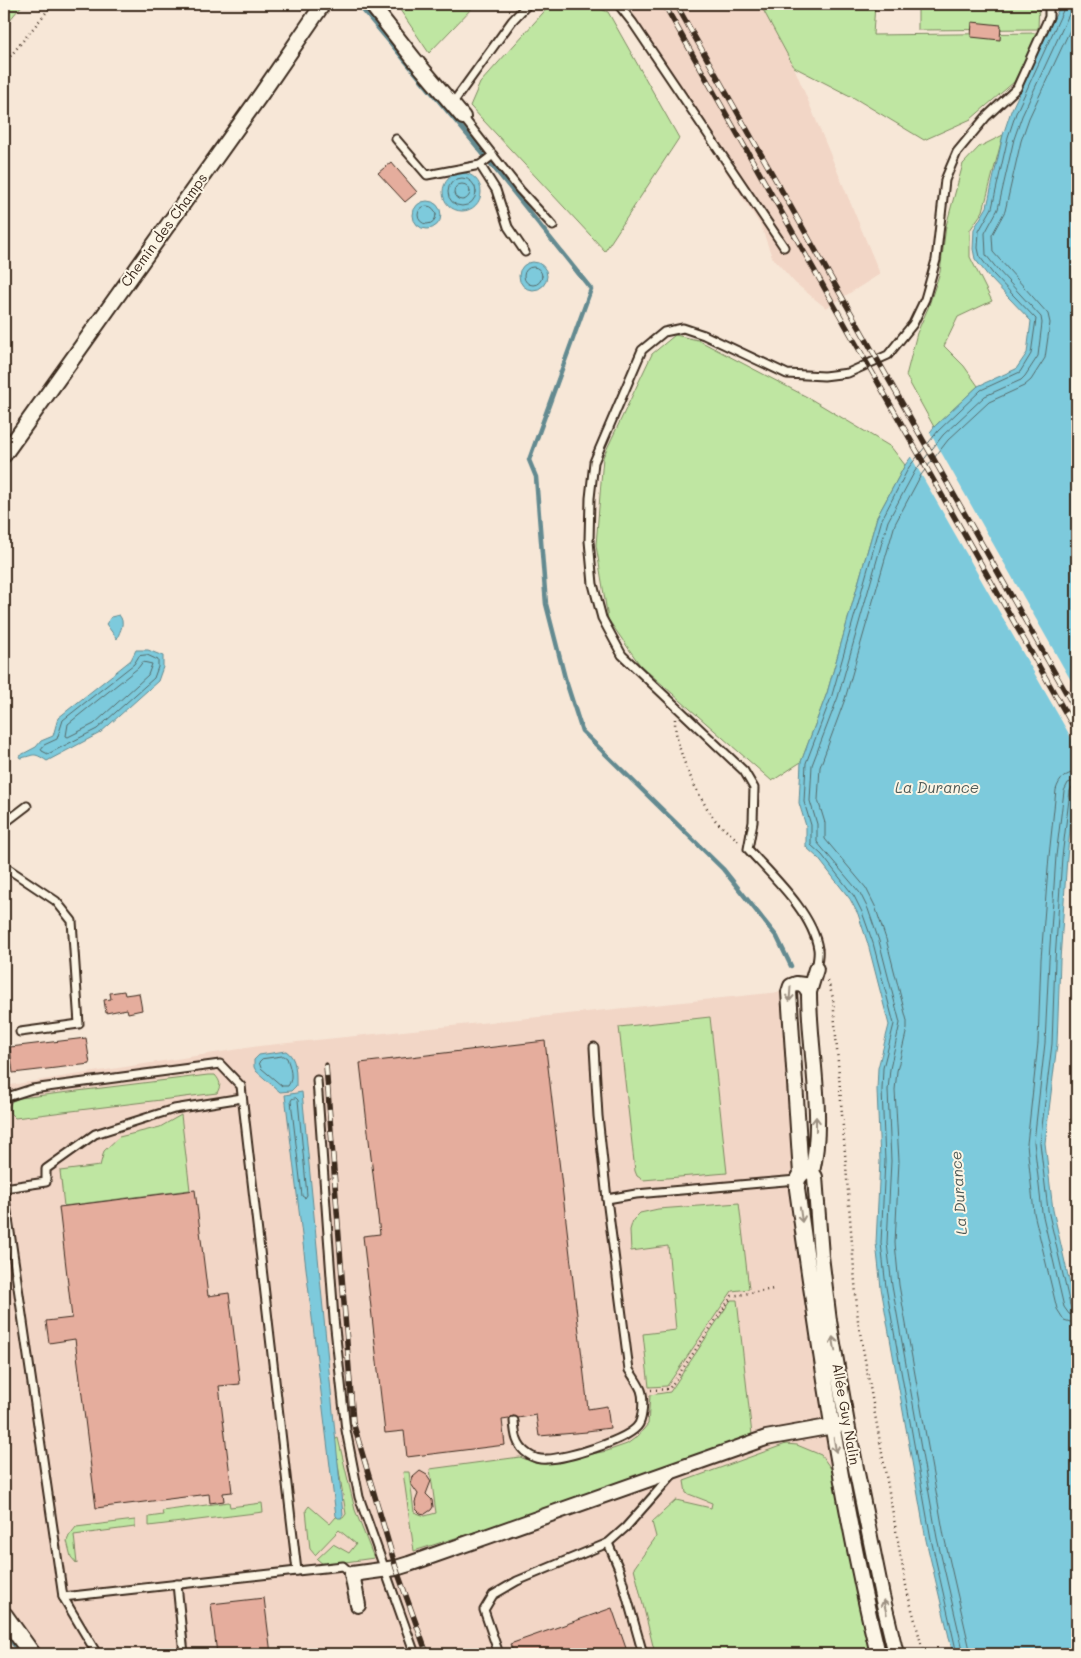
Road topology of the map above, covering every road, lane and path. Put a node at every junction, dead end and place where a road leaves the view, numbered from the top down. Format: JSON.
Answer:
{"nodes":[{"id":1,"x":53,"y":4,"type":"edge"},
{"id":2,"x":323,"y":4,"type":"edge"},
{"id":3,"x":371,"y":4,"type":"edge"},
{"id":4,"x":528,"y":4,"type":"edge"},
{"id":5,"x":618,"y":4,"type":"edge"},
{"id":6,"x":1049,"y":4,"type":"edge"},
{"id":7,"x":4,"y":64,"type":"edge"},
{"id":8,"x":452,"y":104,"type":"junction"},
{"id":9,"x":463,"y":116,"type":"joint"},
{"id":10,"x":396,"y":139,"type":"dead end"},
{"id":11,"x":493,"y":155,"type":"junction"},
{"id":12,"x":480,"y":165,"type":"junction"},
{"id":13,"x":553,"y":226,"type":"dead end"},
{"id":14,"x":784,"y":247,"type":"dead end"},
{"id":15,"x":526,"y":252,"type":"dead end"},
{"id":16,"x":4,"y":455,"type":"edge"},
{"id":17,"x":675,"y":705,"type":"junction"},
{"id":18,"x":27,"y":806,"type":"dead end"},
{"id":19,"x":4,"y":827,"type":"edge"},
{"id":20,"x":748,"y":849,"type":"junction"},
{"id":21,"x":4,"y":866,"type":"edge"},
{"id":22,"x":816,"y":969,"type":"joint"},
{"id":23,"x":827,"y":979,"type":"dead end"},
{"id":24,"x":809,"y":992,"type":"junction"},
{"id":25,"x":20,"y":1032,"type":"dead end"},
{"id":26,"x":594,"y":1047,"type":"dead end"},
{"id":27,"x":317,"y":1080,"type":"dead end"},
{"id":28,"x":4,"y":1098,"type":"edge"},
{"id":29,"x":242,"y":1098,"type":"junction"},
{"id":30,"x":803,"y":1176,"type":"junction"},
{"id":31,"x":4,"y":1190,"type":"edge"},
{"id":32,"x":607,"y":1199,"type":"junction"},
{"id":33,"x":774,"y":1289,"type":"dead end"},
{"id":34,"x":642,"y":1391,"type":"junction"},
{"id":35,"x":514,"y":1421,"type":"dead end"},
{"id":36,"x":847,"y":1424,"type":"junction"},
{"id":37,"x":832,"y":1426,"type":"junction"},
{"id":38,"x":675,"y":1471,"type":"junction"},
{"id":39,"x":608,"y":1543,"type":"junction"},
{"id":40,"x":386,"y":1570,"type":"junction"},
{"id":41,"x":297,"y":1571,"type":"junction"},
{"id":42,"x":352,"y":1574,"type":"junction"},
{"id":43,"x":177,"y":1584,"type":"junction"},
{"id":44,"x":63,"y":1597,"type":"junction"},
{"id":45,"x":358,"y":1605,"type":"dead end"},
{"id":46,"x":4,"y":1615,"type":"edge"},
{"id":47,"x":32,"y":1654,"type":"edge"},
{"id":48,"x":97,"y":1654,"type":"edge"},
{"id":49,"x":184,"y":1654,"type":"edge"},
{"id":50,"x":415,"y":1654,"type":"edge"},
{"id":51,"x":499,"y":1654,"type":"edge"},
{"id":52,"x":643,"y":1654,"type":"edge"},
{"id":53,"x":878,"y":1654,"type":"edge"},
{"id":54,"x":896,"y":1654,"type":"edge"},
{"id":55,"x":924,"y":1654,"type":"edge"}],
"edges":[{"from":1,"to":7,"type":"path"},
{"from":2,"to":16,"type":"street","name":"Chemin des Champs"},
{"from":3,"to":8,"type":"street"},
{"from":4,"to":8,"type":"lane"},
{"from":5,"to":14,"type":"lane"},
{"from":6,"to":17,"type":"lane"},
{"from":8,"to":9,"type":"street"},
{"from":9,"to":11,"type":"lane"},
{"from":10,"to":12,"type":"lane"},
{"from":11,"to":12,"type":"lane"},
{"from":11,"to":13,"type":"lane"},
{"from":12,"to":15,"type":"lane"},
{"from":17,"to":20,"type":"path"},
{"from":17,"to":20,"type":"lane"},
{"from":18,"to":19,"type":"lane"},
{"from":20,"to":22,"type":"lane"},
{"from":21,"to":25,"type":"lane"},
{"from":22,"to":24,"type":"street"},
{"from":23,"to":55,"type":"path"},
{"from":30,"to":24,"type":"street","name":"Allée Guy Nalin","one_way":true},
{"from":24,"to":30,"type":"street","name":"Allée Guy Nalin","one_way":true},
{"from":26,"to":32,"type":"lane"},
{"from":27,"to":40,"type":"lane"},
{"from":28,"to":29,"type":"lane"},
{"from":29,"to":31,"type":"lane"},
{"from":29,"to":41,"type":"lane"},
{"from":30,"to":32,"type":"lane"},
{"from":36,"to":30,"type":"street","name":"Allée Guy Nalin","one_way":true},
{"from":30,"to":37,"type":"street","name":"Allée Guy Nalin","one_way":true},
{"from":31,"to":44,"type":"lane"},
{"from":32,"to":34,"type":"lane"},
{"from":33,"to":34,"type":"path"},
{"from":34,"to":35,"type":"lane"},
{"from":36,"to":37,"type":"street"},
{"from":54,"to":36,"type":"street","name":"Allée Guy Nalin","one_way":true},
{"from":37,"to":38,"type":"street"},
{"from":37,"to":53,"type":"street","name":"Allée Guy Nalin","one_way":true},
{"from":38,"to":39,"type":"lane"},
{"from":38,"to":40,"type":"street"},
{"from":39,"to":51,"type":"lane"},
{"from":39,"to":52,"type":"lane"},
{"from":40,"to":42,"type":"street"},
{"from":40,"to":50,"type":"lane"},
{"from":41,"to":42,"type":"lane"},
{"from":41,"to":43,"type":"lane"},
{"from":42,"to":45,"type":"street"},
{"from":43,"to":44,"type":"lane"},
{"from":43,"to":49,"type":"lane"},
{"from":44,"to":48,"type":"lane"},
{"from":46,"to":47,"type":"street"}]}
